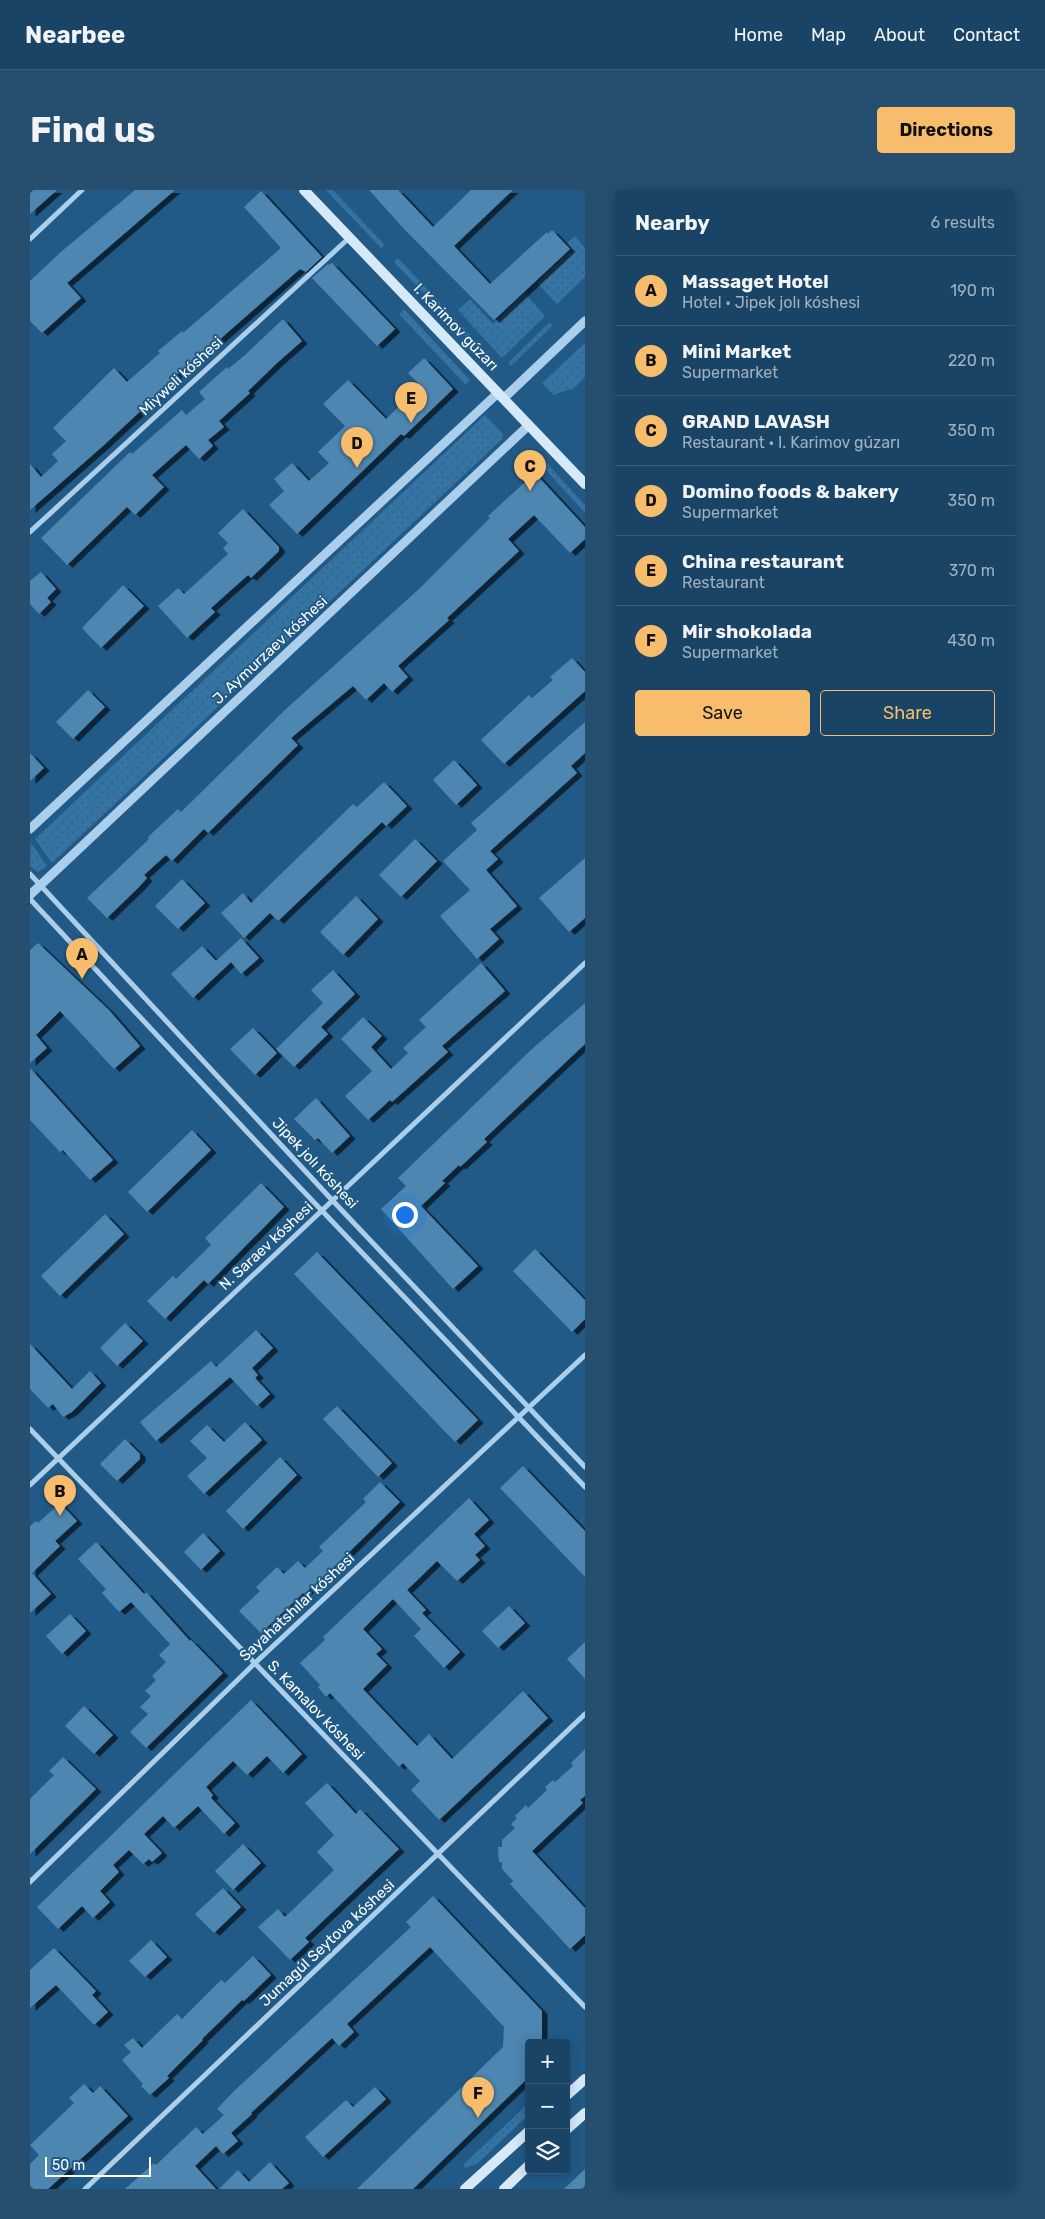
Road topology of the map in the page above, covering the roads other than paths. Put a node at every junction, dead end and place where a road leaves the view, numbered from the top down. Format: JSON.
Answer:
{"nodes":[{"id":1,"x":82,"y":190,"type":"edge"},
{"id":2,"x":304,"y":190,"type":"edge"},
{"id":3,"x":350,"y":238,"type":"junction"},
{"id":4,"x":30,"y":239,"type":"edge"},
{"id":5,"x":585,"y":321,"type":"edge"},
{"id":6,"x":501,"y":395,"type":"junction"},
{"id":7,"x":529,"y":425,"type":"junction"},
{"id":8,"x":585,"y":484,"type":"edge"},
{"id":9,"x":30,"y":532,"type":"edge"},
{"id":10,"x":30,"y":829,"type":"edge"},
{"id":11,"x":30,"y":874,"type":"edge"},
{"id":12,"x":40,"y":886,"type":"junction"},
{"id":13,"x":30,"y":897,"type":"edge"},
{"id":14,"x":585,"y":963,"type":"edge"},
{"id":15,"x":333,"y":1201,"type":"junction"},
{"id":16,"x":322,"y":1211,"type":"junction"},
{"id":17,"x":585,"y":1355,"type":"edge"},
{"id":18,"x":528,"y":1408,"type":"junction"},
{"id":19,"x":518,"y":1417,"type":"junction"},
{"id":20,"x":30,"y":1429,"type":"edge"},
{"id":21,"x":58,"y":1458,"type":"junction"},
{"id":22,"x":585,"y":1467,"type":"edge"},
{"id":23,"x":30,"y":1485,"type":"edge"},
{"id":24,"x":585,"y":1488,"type":"edge"},
{"id":25,"x":254,"y":1664,"type":"junction"},
{"id":26,"x":585,"y":1714,"type":"edge"},
{"id":27,"x":439,"y":1854,"type":"junction"},
{"id":28,"x":30,"y":1882,"type":"edge"},
{"id":29,"x":585,"y":2008,"type":"edge"},
{"id":30,"x":585,"y":2079,"type":"edge"},
{"id":31,"x":570,"y":2092,"type":"edge"},
{"id":32,"x":585,"y":2113,"type":"edge"},
{"id":33,"x":567,"y":2129,"type":"edge"},
{"id":34,"x":525,"y":2135,"type":"edge"},
{"id":35,"x":525,"y":2169,"type":"edge"},
{"id":36,"x":85,"y":2189,"type":"edge"},
{"id":37,"x":466,"y":2189,"type":"edge"},
{"id":38,"x":504,"y":2189,"type":"edge"}],
"edges":[{"from":1,"to":4,"type":"street"},
{"from":2,"to":3,"type":"main road","name":"I. Karimov gúzarı"},
{"from":3,"to":6,"type":"main road","name":"I. Karimov gúzarı"},
{"from":3,"to":9,"type":"street","name":"Miyweli kóshesi"},
{"from":5,"to":6,"type":"street"},
{"from":6,"to":7,"type":"main road","name":"I. Karimov gúzarı"},
{"from":6,"to":10,"type":"street"},
{"from":7,"to":8,"type":"main road","name":"I. Karimov gúzarı"},
{"from":7,"to":12,"type":"street","name":"J. Aymurzaev kóshesi"},
{"from":11,"to":12,"type":"street","name":"Jipek jolı kóshesi"},
{"from":12,"to":13,"type":"street","name":"J. Aymurzaev kóshesi"},
{"from":12,"to":15,"type":"street","name":"Jipek jolı kóshesi"},
{"from":13,"to":16,"type":"street","name":"Jipek jolı kóshesi"},
{"from":14,"to":15,"type":"street","name":"N. Saraev kóshesi"},
{"from":15,"to":16,"type":"street","name":"N. Saraev kóshesi"},
{"from":15,"to":18,"type":"street","name":"Jipek jolı kóshesi"},
{"from":16,"to":19,"type":"street","name":"Jipek jolı kóshesi"},
{"from":16,"to":21,"type":"street","name":"N. Saraev kóshesi"},
{"from":17,"to":18,"type":"street","name":"Sayahatshılar kóshesi"},
{"from":18,"to":19,"type":"street","name":"Sayahatshılar kóshesi"},
{"from":18,"to":22,"type":"street","name":"Jipek jolı kóshesi"},
{"from":19,"to":24,"type":"street","name":"Jipek jolı kóshesi"},
{"from":19,"to":25,"type":"street","name":"Sayahatshılar kóshesi"},
{"from":20,"to":21,"type":"street","name":"S. Kamalov kóshesi"},
{"from":21,"to":23,"type":"street","name":"N. Saraev kóshesi"},
{"from":21,"to":25,"type":"street","name":"S. Kamalov kóshesi"},
{"from":25,"to":27,"type":"street","name":"S. Kamalov kóshesi"},
{"from":25,"to":28,"type":"street","name":"Sayahatshılar kóshesi"},
{"from":26,"to":27,"type":"street","name":"Jumagúl Seytova kóshesi"},
{"from":27,"to":29,"type":"street","name":"S. Kamalov kóshesi"},
{"from":27,"to":36,"type":"street","name":"Jumagúl Seytova kóshesi"},
{"from":30,"to":31,"type":"main road"},
{"from":32,"to":33,"type":"main road"},
{"from":34,"to":37,"type":"main road"},
{"from":35,"to":38,"type":"main road"}]}
